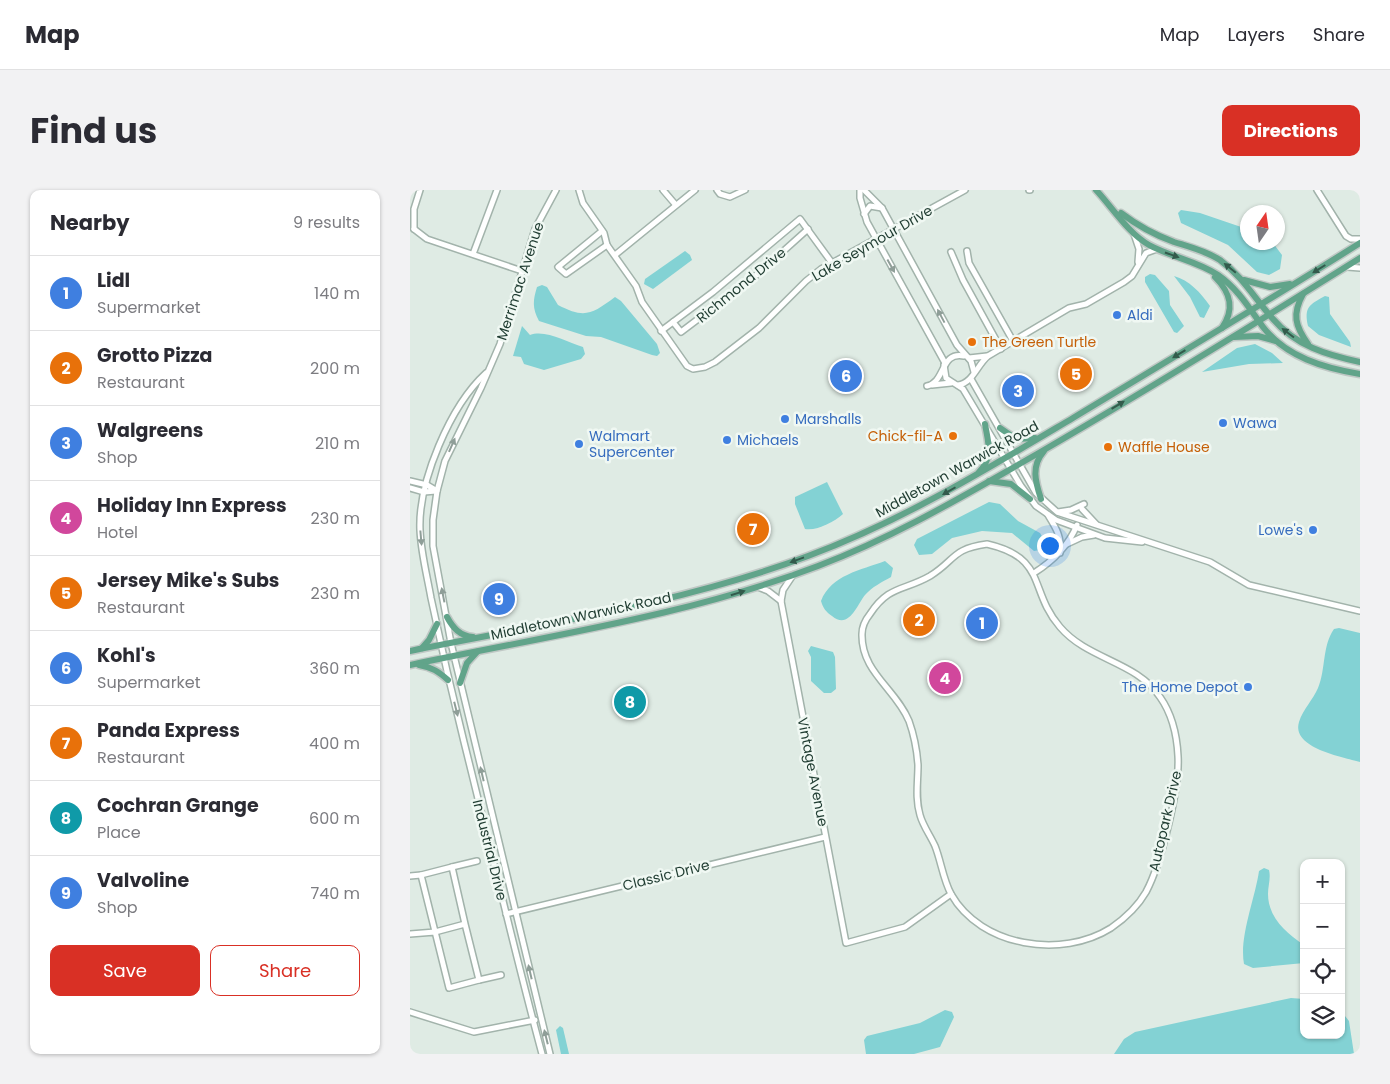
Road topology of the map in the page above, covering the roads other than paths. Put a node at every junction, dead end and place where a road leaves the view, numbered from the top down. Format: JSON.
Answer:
{"nodes":[{"id":1,"x":420,"y":190,"type":"edge"},
{"id":2,"x":498,"y":190,"type":"edge"},
{"id":3,"x":556,"y":190,"type":"edge"},
{"id":4,"x":579,"y":190,"type":"edge"},
{"id":5,"x":663,"y":190,"type":"edge"},
{"id":6,"x":695,"y":190,"type":"edge"},
{"id":7,"x":716,"y":190,"type":"edge"},
{"id":8,"x":745,"y":190,"type":"edge"},
{"id":9,"x":862,"y":190,"type":"edge"},
{"id":10,"x":965,"y":190,"type":"edge"},
{"id":11,"x":1096,"y":190,"type":"edge"},
{"id":12,"x":1317,"y":190,"type":"edge"},
{"id":13,"x":1108,"y":203,"type":"junction"},
{"id":14,"x":675,"y":204,"type":"junction"},
{"id":15,"x":882,"y":208,"type":"junction"},
{"id":16,"x":864,"y":214,"type":"junction"},
{"id":17,"x":808,"y":228,"type":"junction"},
{"id":18,"x":412,"y":229,"type":"edge"},
{"id":19,"x":894,"y":230,"type":"junction"},
{"id":20,"x":602,"y":231,"type":"junction"},
{"id":21,"x":1132,"y":231,"type":"junction"},
{"id":22,"x":877,"y":239,"type":"junction"},
{"id":23,"x":1360,"y":239,"type":"edge"},
{"id":24,"x":1360,"y":243,"type":"edge"},
{"id":25,"x":608,"y":245,"type":"junction"},
{"id":26,"x":1157,"y":249,"type":"junction"},
{"id":27,"x":967,"y":251,"type":"dead end"},
{"id":28,"x":951,"y":252,"type":"dead end"},
{"id":29,"x":473,"y":254,"type":"junction"},
{"id":30,"x":615,"y":255,"type":"junction"},
{"id":31,"x":1360,"y":258,"type":"edge"},
{"id":32,"x":832,"y":263,"type":"junction"},
{"id":33,"x":1138,"y":265,"type":"junction"},
{"id":34,"x":1205,"y":268,"type":"junction"},
{"id":35,"x":1344,"y":268,"type":"junction"},
{"id":36,"x":1360,"y":268,"type":"edge"},
{"id":37,"x":522,"y":271,"type":"junction"},
{"id":38,"x":1303,"y":279,"type":"junction"},
{"id":39,"x":1244,"y":280,"type":"junction"},
{"id":40,"x":1304,"y":293,"type":"junction"},
{"id":41,"x":1262,"y":304,"type":"junction"},
{"id":42,"x":1252,"y":311,"type":"junction"},
{"id":43,"x":1269,"y":315,"type":"junction"},
{"id":44,"x":1259,"y":321,"type":"junction"},
{"id":45,"x":673,"y":322,"type":"junction"},
{"id":46,"x":1221,"y":329,"type":"junction"},
{"id":47,"x":661,"y":331,"type":"junction"},
{"id":48,"x":1230,"y":338,"type":"junction"},
{"id":49,"x":1013,"y":341,"type":"junction"},
{"id":50,"x":1280,"y":343,"type":"junction"},
{"id":51,"x":1310,"y":347,"type":"junction"},
{"id":52,"x":1001,"y":348,"type":"junction"},
{"id":53,"x":988,"y":356,"type":"junction"},
{"id":54,"x":968,"y":358,"type":"junction"},
{"id":55,"x":1360,"y":362,"type":"edge"},
{"id":56,"x":945,"y":364,"type":"junction"},
{"id":57,"x":486,"y":373,"type":"junction"},
{"id":58,"x":1360,"y":374,"type":"edge"},
{"id":59,"x":972,"y":377,"type":"junction"},
{"id":60,"x":954,"y":384,"type":"junction"},
{"id":61,"x":985,"y":424,"type":"junction"},
{"id":62,"x":1000,"y":428,"type":"junction"},
{"id":63,"x":1039,"y":438,"type":"junction"},
{"id":64,"x":1048,"y":447,"type":"junction"},
{"id":65,"x":1014,"y":453,"type":"junction"},
{"id":66,"x":1006,"y":458,"type":"junction"},
{"id":67,"x":1019,"y":463,"type":"junction"},
{"id":68,"x":1012,"y":468,"type":"junction"},
{"id":69,"x":974,"y":476,"type":"junction"},
{"id":70,"x":410,"y":481,"type":"edge"},
{"id":71,"x":988,"y":481,"type":"junction"},
{"id":72,"x":426,"y":485,"type":"junction"},
{"id":73,"x":410,"y":488,"type":"edge"},
{"id":74,"x":437,"y":491,"type":"junction"},
{"id":75,"x":424,"y":492,"type":"junction"},
{"id":76,"x":1041,"y":498,"type":"junction"},
{"id":77,"x":1030,"y":499,"type":"junction"},
{"id":78,"x":1057,"y":512,"type":"junction"},
{"id":79,"x":1048,"y":515,"type":"junction"},
{"id":80,"x":1079,"y":520,"type":"junction"},
{"id":81,"x":1098,"y":526,"type":"junction"},
{"id":82,"x":1076,"y":528,"type":"junction"},
{"id":83,"x":1096,"y":535,"type":"junction"},
{"id":84,"x":1158,"y":544,"type":"junction"},
{"id":85,"x":1066,"y":545,"type":"junction"},
{"id":86,"x":1060,"y":553,"type":"junction"},
{"id":87,"x":1034,"y":573,"type":"junction"},
{"id":88,"x":792,"y":575,"type":"junction"},
{"id":89,"x":758,"y":587,"type":"junction"},
{"id":90,"x":781,"y":601,"type":"junction"},
{"id":91,"x":1360,"y":611,"type":"edge"},
{"id":92,"x":447,"y":617,"type":"junction"},
{"id":93,"x":437,"y":624,"type":"junction"},
{"id":94,"x":480,"y":637,"type":"junction"},
{"id":95,"x":451,"y":643,"type":"junction"},
{"id":96,"x":441,"y":645,"type":"junction"},
{"id":97,"x":418,"y":650,"type":"junction"},
{"id":98,"x":480,"y":650,"type":"junction"},
{"id":99,"x":410,"y":651,"type":"edge"},
{"id":100,"x":454,"y":656,"type":"junction"},
{"id":101,"x":443,"y":658,"type":"junction"},
{"id":102,"x":411,"y":664,"type":"edge"},
{"id":103,"x":448,"y":680,"type":"junction"},
{"id":104,"x":460,"y":683,"type":"junction"},
{"id":105,"x":826,"y":837,"type":"junction"},
{"id":106,"x":477,"y":861,"type":"dead end"},
{"id":107,"x":452,"y":867,"type":"junction"},
{"id":108,"x":421,"y":875,"type":"junction"},
{"id":109,"x":410,"y":876,"type":"edge"},
{"id":110,"x":951,"y":894,"type":"junction"},
{"id":111,"x":516,"y":912,"type":"junction"},
{"id":112,"x":506,"y":914,"type":"junction"},
{"id":113,"x":465,"y":924,"type":"junction"},
{"id":114,"x":435,"y":932,"type":"junction"},
{"id":115,"x":410,"y":934,"type":"edge"},
{"id":116,"x":501,"y":975,"type":"dead end"},
{"id":117,"x":479,"y":980,"type":"junction"},
{"id":118,"x":410,"y":1012,"type":"edge"},
{"id":119,"x":541,"y":1019,"type":"junction"},
{"id":120,"x":533,"y":1021,"type":"junction"},
{"id":121,"x":542,"y":1054,"type":"edge"},
{"id":122,"x":550,"y":1054,"type":"edge"}],
"edges":[{"from":1,"to":18,"type":"street"},
{"from":2,"to":29,"type":"street"},
{"from":3,"to":37,"type":"street","name":"Merrimac Avenue"},
{"from":4,"to":20,"type":"street","name":"Lake Seymour Drive"},
{"from":5,"to":14,"type":"street"},
{"from":6,"to":14,"type":"street"},
{"from":7,"to":8,"type":"street"},
{"from":9,"to":15,"type":"street"},
{"from":9,"to":16,"type":"street"},
{"from":10,"to":19,"type":"street","name":"Lake Seymour Drive"},
{"from":11,"to":13,"type":"main road"},
{"from":12,"to":23,"type":"street"},
{"from":13,"to":21,"type":"main road"},
{"from":39,"to":13,"type":"main road","one_way":true},
{"from":14,"to":30,"type":"street"},
{"from":15,"to":16,"type":"street"},
{"from":15,"to":19,"type":"street"},
{"from":16,"to":22,"type":"street"},
{"from":17,"to":32,"type":"street"},
{"from":17,"to":45,"type":"street","name":"Richmond Drive"},
{"from":17,"to":45,"type":"street","name":"Richmond Drive"},
{"from":18,"to":29,"type":"street"},
{"from":19,"to":22,"type":"street","name":"Lake Seymour Drive"},
{"from":54,"to":19,"type":"street","one_way":true},
{"from":20,"to":25,"type":"street","name":"Lake Seymour Drive"},
{"from":20,"to":25,"type":"street"},
{"from":21,"to":26,"type":"main road"},
{"from":21,"to":33,"type":"street"},
{"from":22,"to":32,"type":"street","name":"Lake Seymour Drive"},
{"from":22,"to":56,"type":"street","one_way":true},
{"from":24,"to":38,"type":"main road","name":"Middletown Warwick Road","one_way":true},
{"from":25,"to":30,"type":"street","name":"Lake Seymour Drive"},
{"from":26,"to":33,"type":"street"},
{"from":26,"to":34,"type":"main road","one_way":true},
{"from":27,"to":49,"type":"street"},
{"from":28,"to":52,"type":"street"},
{"from":29,"to":37,"type":"street"},
{"from":30,"to":47,"type":"street","name":"Lake Seymour Drive"},
{"from":31,"to":35,"type":"main road","name":"Middletown Warwick Road"},
{"from":32,"to":47,"type":"street","name":"Lake Seymour Drive"},
{"from":33,"to":49,"type":"street"},
{"from":34,"to":42,"type":"main road"},
{"from":34,"to":46,"type":"main road"},
{"from":35,"to":36,"type":"street"},
{"from":35,"to":40,"type":"main road","name":"Middletown Warwick Road"},
{"from":37,"to":57,"type":"street","name":"Merrimac Avenue"},
{"from":38,"to":39,"type":"main road"},
{"from":38,"to":41,"type":"main road","name":"Middletown Warwick Road"},
{"from":39,"to":41,"type":"main road"},
{"from":40,"to":43,"type":"main road","name":"Middletown Warwick Road"},
{"from":40,"to":51,"type":"main road"},
{"from":41,"to":42,"type":"main road","name":"Middletown Warwick Road"},
{"from":41,"to":43,"type":"main road"},
{"from":42,"to":44,"type":"main road"},
{"from":42,"to":46,"type":"main road","name":"Middletown Warwick Road"},
{"from":43,"to":44,"type":"main road","name":"Middletown Warwick Road"},
{"from":51,"to":43,"type":"main road","one_way":true},
{"from":44,"to":48,"type":"main road","name":"Middletown Warwick Road"},
{"from":44,"to":50,"type":"main road"},
{"from":45,"to":47,"type":"street","name":"Richmond Drive"},
{"from":46,"to":63,"type":"main road","name":"Middletown Warwick Road","one_way":true},
{"from":48,"to":50,"type":"main road"},
{"from":64,"to":48,"type":"main road","name":"Middletown Warwick Road","one_way":true},
{"from":49,"to":52,"type":"street"},
{"from":50,"to":58,"type":"main road"},
{"from":51,"to":55,"type":"main road"},
{"from":52,"to":53,"type":"street"},
{"from":53,"to":54,"type":"street"},
{"from":53,"to":59,"type":"street"},
{"from":54,"to":56,"type":"street"},
{"from":54,"to":59,"type":"street"},
{"from":56,"to":60,"type":"street"},
{"from":56,"to":60,"type":"street"},
{"from":57,"to":72,"type":"street","name":"Merrimac Avenue"},
{"from":74,"to":57,"type":"street","name":"Merrimac Avenue","one_way":true},
{"from":59,"to":60,"type":"street"},
{"from":59,"to":62,"type":"street"},
{"from":60,"to":61,"type":"street"},
{"from":61,"to":66,"type":"street"},
{"from":61,"to":69,"type":"main road"},
{"from":62,"to":63,"type":"main road"},
{"from":62,"to":65,"type":"street"},
{"from":63,"to":65,"type":"main road","name":"Middletown Warwick Road"},
{"from":64,"to":67,"type":"main road","name":"Middletown Warwick Road"},
{"from":64,"to":76,"type":"main road"},
{"from":65,"to":66,"type":"main road","name":"Middletown Warwick Road"},
{"from":65,"to":67,"type":"street"},
{"from":66,"to":68,"type":"street"},
{"from":66,"to":69,"type":"main road","name":"Middletown Warwick Road"},
{"from":67,"to":68,"type":"main road","name":"Middletown Warwick Road"},
{"from":67,"to":76,"type":"street"},
{"from":68,"to":71,"type":"main road","name":"Middletown Warwick Road"},
{"from":68,"to":77,"type":"street"},
{"from":69,"to":94,"type":"main road","name":"Middletown Warwick Road","one_way":true},
{"from":70,"to":72,"type":"street"},
{"from":71,"to":77,"type":"main road"},
{"from":71,"to":88,"type":"main road","name":"Middletown Warwick Road"},
{"from":72,"to":74,"type":"street"},
{"from":72,"to":75,"type":"street","name":"Merrimac Avenue"},
{"from":73,"to":75,"type":"street"},
{"from":74,"to":75,"type":"street"},
{"from":92,"to":74,"type":"street","name":"Merrimac Avenue","one_way":true},
{"from":75,"to":93,"type":"street","name":"Merrimac Avenue","one_way":true},
{"from":76,"to":78,"type":"street"},
{"from":77,"to":79,"type":"street"},
{"from":78,"to":80,"type":"street"},
{"from":78,"to":81,"type":"street"},
{"from":79,"to":82,"type":"street"},
{"from":79,"to":86,"type":"street"},
{"from":80,"to":81,"type":"street"},
{"from":80,"to":82,"type":"street"},
{"from":81,"to":84,"type":"street"},
{"from":82,"to":83,"type":"street"},
{"from":82,"to":85,"type":"street"},
{"from":83,"to":84,"type":"street"},
{"from":83,"to":85,"type":"street"},
{"from":84,"to":91,"type":"street"},
{"from":85,"to":86,"type":"street"},
{"from":86,"to":87,"type":"street"},
{"from":87,"to":110,"type":"street","name":"Autopark Drive"},
{"from":87,"to":110,"type":"street","name":"Autopark Drive"},
{"from":88,"to":89,"type":"main road","name":"Middletown Warwick Road"},
{"from":88,"to":90,"type":"street"},
{"from":89,"to":90,"type":"street"},
{"from":98,"to":89,"type":"main road","name":"Middletown Warwick Road","one_way":true},
{"from":90,"to":105,"type":"street","name":"Vintage Avenue"},
{"from":92,"to":94,"type":"main road"},
{"from":92,"to":95,"type":"street","name":"Merrimac Avenue"},
{"from":93,"to":96,"type":"street","name":"Merrimac Avenue"},
{"from":93,"to":97,"type":"main road"},
{"from":94,"to":95,"type":"main road","name":"Middletown Warwick Road"},
{"from":95,"to":96,"type":"main road","name":"Middletown Warwick Road"},
{"from":95,"to":100,"type":"street","name":"Merrimac Avenue"},
{"from":96,"to":97,"type":"main road","name":"Middletown Warwick Road"},
{"from":96,"to":101,"type":"street","name":"Industrial Drive"},
{"from":97,"to":99,"type":"main road","name":"Middletown Warwick Road"},
{"from":98,"to":100,"type":"main road","name":"Middletown Warwick Road"},
{"from":98,"to":104,"type":"main road"},
{"from":100,"to":101,"type":"main road","name":"Middletown Warwick Road"},
{"from":100,"to":104,"type":"street","name":"Industrial Drive"},
{"from":101,"to":102,"type":"main road","name":"Middletown Warwick Road"},
{"from":101,"to":103,"type":"street","name":"Industrial Drive"},
{"from":102,"to":103,"type":"main road"},
{"from":103,"to":112,"type":"street","name":"Industrial Drive","one_way":true},
{"from":111,"to":104,"type":"street","name":"Industrial Drive","one_way":true},
{"from":105,"to":110,"type":"street","name":"Vintage Avenue"},
{"from":105,"to":111,"type":"street","name":"Classic Drive"},
{"from":106,"to":107,"type":"street"},
{"from":107,"to":108,"type":"street"},
{"from":107,"to":113,"type":"street"},
{"from":108,"to":109,"type":"street"},
{"from":108,"to":114,"type":"street"},
{"from":111,"to":112,"type":"street","name":"Classic Drive"},
{"from":119,"to":111,"type":"street","name":"Industrial Drive","one_way":true},
{"from":112,"to":120,"type":"street","name":"Industrial Drive"},
{"from":113,"to":114,"type":"street"},
{"from":113,"to":117,"type":"street"},
{"from":114,"to":115,"type":"street"},
{"from":114,"to":117,"type":"street"},
{"from":116,"to":117,"type":"street"},
{"from":118,"to":120,"type":"street"},
{"from":119,"to":120,"type":"street"},
{"from":122,"to":119,"type":"street","name":"Industrial Drive","one_way":true},
{"from":120,"to":121,"type":"street","name":"Industrial Drive"}]}
